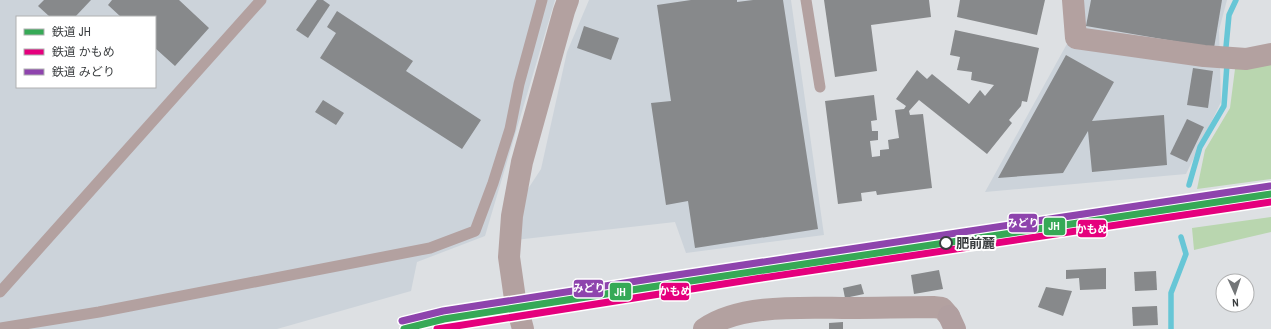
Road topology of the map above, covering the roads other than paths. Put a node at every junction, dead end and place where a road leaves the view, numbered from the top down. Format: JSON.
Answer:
{"nodes":[{"id":1,"x":261,"y":0,"type":"edge"},
{"id":2,"x":542,"y":0,"type":"edge"},
{"id":3,"x":568,"y":0,"type":"edge"},
{"id":4,"x":806,"y":0,"type":"edge"},
{"id":5,"x":1074,"y":0,"type":"edge"},
{"id":6,"x":1271,"y":54,"type":"edge"},
{"id":7,"x":820,"y":87,"type":"dead end"},
{"id":8,"x":0,"y":292,"type":"edge"},
{"id":9,"x":952,"y":322,"type":"edge"},
{"id":10,"x":0,"y":328,"type":"edge"},
{"id":11,"x":523,"y":329,"type":"edge"},
{"id":12,"x":704,"y":329,"type":"edge"}],
"edges":[{"from":1,"to":8,"type":"lane"},
{"from":2,"to":10,"type":"lane"},
{"from":3,"to":11,"type":"street"},
{"from":4,"to":7,"type":"lane"},
{"from":5,"to":6,"type":"street"},
{"from":9,"to":12,"type":"street"}]}
